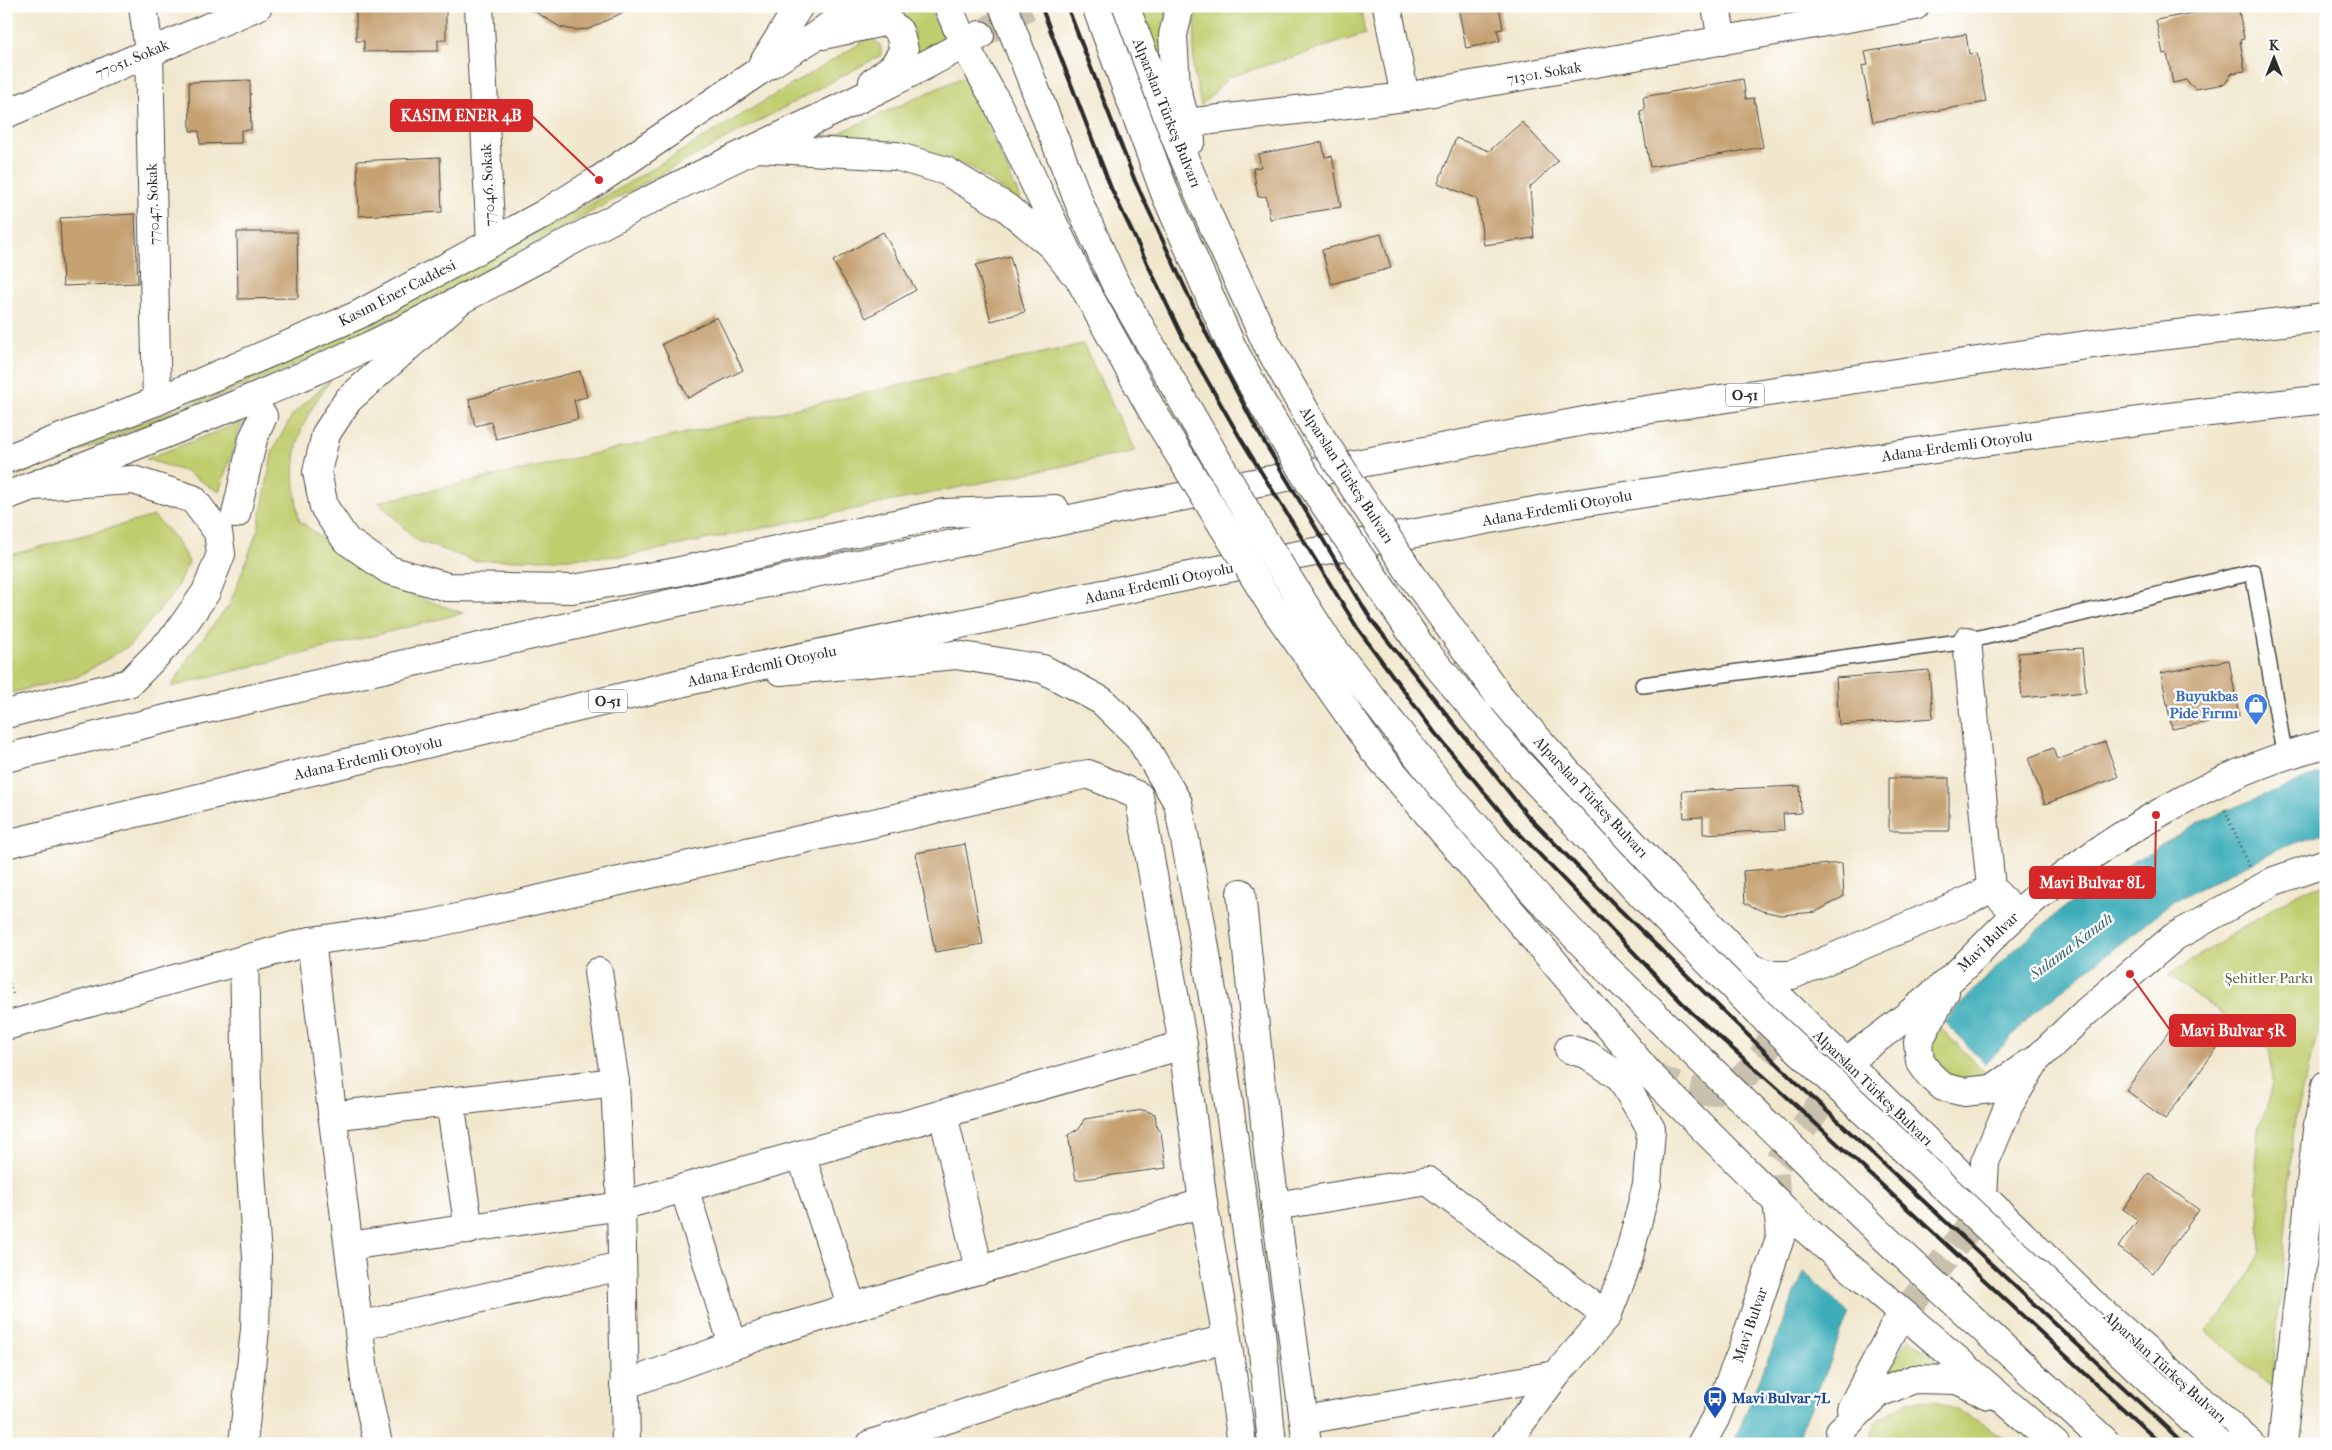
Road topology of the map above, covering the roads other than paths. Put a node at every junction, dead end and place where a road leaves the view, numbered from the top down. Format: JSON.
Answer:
{"nodes":[{"id":1,"x":142,"y":6,"type":"edge"},
{"id":2,"x":258,"y":6,"type":"edge"},
{"id":3,"x":479,"y":6,"type":"edge"},
{"id":4,"x":799,"y":6,"type":"edge"},
{"id":5,"x":856,"y":6,"type":"edge"},
{"id":6,"x":948,"y":6,"type":"edge"},
{"id":7,"x":1003,"y":6,"type":"edge"},
{"id":8,"x":1096,"y":6,"type":"edge"},
{"id":9,"x":1125,"y":6,"type":"edge"},
{"id":10,"x":1180,"y":6,"type":"edge"},
{"id":11,"x":1387,"y":6,"type":"edge"},
{"id":12,"x":1716,"y":6,"type":"edge"},
{"id":13,"x":1915,"y":6,"type":"edge"},
{"id":14,"x":814,"y":37,"type":"junction"},
{"id":15,"x":972,"y":40,"type":"junction"},
{"id":16,"x":1722,"y":42,"type":"junction"},
{"id":17,"x":149,"y":52,"type":"junction"},
{"id":18,"x":759,"y":71,"type":"junction"},
{"id":19,"x":1405,"y":97,"type":"junction"},
{"id":20,"x":829,"y":113,"type":"junction"},
{"id":21,"x":6,"y":114,"type":"edge"},
{"id":22,"x":1179,"y":124,"type":"junction"},
{"id":23,"x":757,"y":148,"type":"junction"},
{"id":24,"x":491,"y":243,"type":"junction"},
{"id":25,"x":1080,"y":280,"type":"junction"},
{"id":26,"x":464,"y":297,"type":"junction"},
{"id":27,"x":2326,"y":317,"type":"edge"},
{"id":28,"x":2326,"y":399,"type":"edge"},
{"id":29,"x":157,"y":401,"type":"junction"},
{"id":30,"x":263,"y":416,"type":"dead end"},
{"id":31,"x":6,"y":459,"type":"edge"},
{"id":32,"x":34,"y":486,"type":"junction"},
{"id":33,"x":6,"y":496,"type":"edge"},
{"id":34,"x":1132,"y":506,"type":"junction"},
{"id":35,"x":236,"y":514,"type":"dead end"},
{"id":36,"x":1967,"y":641,"type":"junction"},
{"id":37,"x":702,"y":678,"type":"junction"},
{"id":38,"x":1643,"y":685,"type":"dead end"},
{"id":39,"x":6,"y":714,"type":"edge"},
{"id":40,"x":2326,"y":744,"type":"edge"},
{"id":41,"x":2287,"y":756,"type":"junction"},
{"id":42,"x":6,"y":758,"type":"edge"},
{"id":43,"x":6,"y":844,"type":"edge"},
{"id":44,"x":2326,"y":863,"type":"edge"},
{"id":45,"x":1990,"y":888,"type":"junction"},
{"id":46,"x":1241,"y":894,"type":"dead end"},
{"id":47,"x":2017,"y":914,"type":"junction"},
{"id":48,"x":311,"y":941,"type":"junction"},
{"id":49,"x":244,"y":959,"type":"junction"},
{"id":50,"x":1753,"y":969,"type":"junction"},
{"id":51,"x":598,"y":972,"type":"dead end"},
{"id":52,"x":1954,"y":975,"type":"junction"},
{"id":53,"x":6,"y":1026,"type":"edge"},
{"id":54,"x":1183,"y":1044,"type":"junction"},
{"id":55,"x":1570,"y":1049,"type":"dead end"},
{"id":56,"x":2036,"y":1060,"type":"junction"},
{"id":57,"x":1850,"y":1065,"type":"junction"},
{"id":58,"x":615,"y":1082,"type":"junction"},
{"id":59,"x":2326,"y":1085,"type":"edge"},
{"id":60,"x":450,"y":1101,"type":"junction"},
{"id":61,"x":943,"y":1114,"type":"junction"},
{"id":62,"x":332,"y":1116,"type":"junction"},
{"id":63,"x":2322,"y":1133,"type":"edge"},
{"id":64,"x":801,"y":1154,"type":"junction"},
{"id":65,"x":684,"y":1188,"type":"junction"},
{"id":66,"x":1982,"y":1195,"type":"junction"},
{"id":67,"x":1777,"y":1202,"type":"junction"},
{"id":68,"x":1203,"y":1203,"type":"junction"},
{"id":69,"x":620,"y":1206,"type":"junction"},
{"id":70,"x":1275,"y":1206,"type":"junction"},
{"id":71,"x":469,"y":1230,"type":"junction"},
{"id":72,"x":349,"y":1246,"type":"junction"},
{"id":73,"x":620,"y":1266,"type":"junction"},
{"id":74,"x":979,"y":1270,"type":"junction"},
{"id":75,"x":852,"y":1307,"type":"junction"},
{"id":76,"x":1904,"y":1314,"type":"junction"},
{"id":77,"x":1607,"y":1316,"type":"junction"},
{"id":78,"x":359,"y":1326,"type":"junction"},
{"id":79,"x":1227,"y":1338,"type":"junction"},
{"id":80,"x":733,"y":1345,"type":"junction"},
{"id":81,"x":1556,"y":1375,"type":"junction"},
{"id":82,"x":624,"y":1385,"type":"junction"},
{"id":83,"x":2014,"y":1407,"type":"junction"},
{"id":84,"x":1306,"y":1432,"type":"edge"},
{"id":85,"x":1837,"y":1437,"type":"edge"},
{"id":86,"x":244,"y":1444,"type":"edge"},
{"id":87,"x":378,"y":1444,"type":"edge"},
{"id":88,"x":626,"y":1444,"type":"edge"},
{"id":89,"x":871,"y":1444,"type":"edge"},
{"id":90,"x":1242,"y":1444,"type":"edge"},
{"id":91,"x":1272,"y":1444,"type":"edge"},
{"id":92,"x":1505,"y":1444,"type":"edge"},
{"id":93,"x":1702,"y":1444,"type":"edge"},
{"id":94,"x":2054,"y":1444,"type":"edge"},
{"id":95,"x":2108,"y":1444,"type":"edge"},
{"id":96,"x":2218,"y":1444,"type":"edge"},
{"id":97,"x":2251,"y":1444,"type":"edge"},
{"id":98,"x":2282,"y":1444,"type":"edge"}],
"edges":[{"from":1,"to":17,"type":"main road","name":"77047. Sokak"},
{"from":2,"to":17,"type":"main road","name":"77051. Sokak"},
{"from":3,"to":24,"type":"main road","name":"77046. Sokak"},
{"from":4,"to":18,"type":"main road"},
{"from":5,"to":14,"type":"main road"},
{"from":6,"to":15,"type":"main road"},
{"from":7,"to":95,"type":"main road","bridge":true},
{"from":8,"to":96,"type":"main road","name":"Alparslan Türkeş Bulvarı","bridge":true},
{"from":9,"to":22,"type":"main road","name":"Alparslan Türkeş Bulvarı"},
{"from":10,"to":22,"type":"main road"},
{"from":11,"to":19,"type":"main road"},
{"from":12,"to":16,"type":"main road"},
{"from":13,"to":16,"type":"main road","name":"71301. Sokak"},
{"from":14,"to":18,"type":"main road","name":"Kasım Ener Caddesi"},
{"from":14,"to":20,"type":"main road"},
{"from":15,"to":20,"type":"main road"},
{"from":15,"to":25,"type":"main road"},
{"from":16,"to":19,"type":"main road","name":"71301. Sokak"},
{"from":17,"to":21,"type":"main road","name":"77051. Sokak"},
{"from":17,"to":29,"type":"main road","name":"77047. Sokak"},
{"from":18,"to":24,"type":"main road","name":"Kasım Ener Caddesi"},
{"from":19,"to":22,"type":"main road","name":"71301. Sokak"},
{"from":20,"to":23,"type":"main road"},
{"from":22,"to":50,"type":"main road","name":"Alparslan Türkeş Bulvarı","bridge":true},
{"from":23,"to":25,"type":"main road"},
{"from":23,"to":26,"type":"main road"},
{"from":24,"to":29,"type":"main road","name":"Kasım Ener Caddesi"},
{"from":25,"to":67,"type":"main road","bridge":true},
{"from":26,"to":32,"type":"main road"},
{"from":26,"to":34,"type":"main road"},
{"from":27,"to":34,"type":"main road","number":"O-51"},
{"from":28,"to":37,"type":"main road","name":"Adana-Erdemli Otoyolu","number":"O-51"},
{"from":29,"to":31,"type":"main road","name":"Kasım Ener Caddesi"},
{"from":30,"to":35,"type":"main road"},
{"from":32,"to":33,"type":"main road"},
{"from":32,"to":39,"type":"main road"},
{"from":34,"to":42,"type":"main road","number":"O-51"},
{"from":36,"to":38,"type":"lane"},
{"from":36,"to":41,"type":"lane"},
{"from":36,"to":45,"type":"main road"},
{"from":37,"to":43,"type":"main road","name":"Adana-Erdemli Otoyolu","number":"O-51"},
{"from":37,"to":91,"type":"main road"},
{"from":40,"to":41,"type":"main road","name":"Mavi Bulvar"},
{"from":41,"to":47,"type":"main road","name":"Mavi Bulvar"},
{"from":44,"to":56,"type":"main road"},
{"from":45,"to":47,"type":"main road"},
{"from":45,"to":50,"type":"main road"},
{"from":46,"to":70,"type":"main road"},
{"from":47,"to":52,"type":"main road","name":"Mavi Bulvar"},
{"from":48,"to":49,"type":"main road"},
{"from":48,"to":54,"type":"main road"},
{"from":48,"to":62,"type":"main road"},
{"from":49,"to":53,"type":"main road"},
{"from":49,"to":86,"type":"main road"},
{"from":50,"to":57,"type":"main road","name":"Alparslan Türkeş Bulvarı"},
{"from":51,"to":58,"type":"main road"},
{"from":52,"to":56,"type":"main road"},
{"from":52,"to":57,"type":"main road","name":"Mavi Bulvar"},
{"from":54,"to":61,"type":"main road"},
{"from":54,"to":68,"type":"main road"},
{"from":55,"to":77,"type":"main road"},
{"from":56,"to":66,"type":"main road"},
{"from":57,"to":66,"type":"main road","name":"Alparslan Türkeş Bulvarı"},
{"from":58,"to":60,"type":"main road"},
{"from":58,"to":69,"type":"main road"},
{"from":59,"to":63,"type":"main road"},
{"from":60,"to":62,"type":"main road"},
{"from":60,"to":71,"type":"main road"},
{"from":61,"to":64,"type":"main road"},
{"from":61,"to":74,"type":"main road"},
{"from":62,"to":72,"type":"main road"},
{"from":63,"to":98,"type":"main road"},
{"from":64,"to":65,"type":"main road"},
{"from":64,"to":75,"type":"main road"},
{"from":65,"to":69,"type":"main road"},
{"from":65,"to":80,"type":"main road"},
{"from":66,"to":97,"type":"main road","name":"Alparslan Türkeş Bulvarı"},
{"from":67,"to":76,"type":"main road"},
{"from":67,"to":93,"type":"main road","name":"Mavi Bulvar"},
{"from":68,"to":74,"type":"main road"},
{"from":68,"to":79,"type":"main road"},
{"from":69,"to":71,"type":"main road"},
{"from":69,"to":73,"type":"main road"},
{"from":70,"to":77,"type":"main road"},
{"from":70,"to":84,"type":"main road"},
{"from":71,"to":72,"type":"main road"},
{"from":72,"to":78,"type":"main road"},
{"from":73,"to":78,"type":"main road"},
{"from":73,"to":82,"type":"main road"},
{"from":74,"to":75,"type":"main road"},
{"from":75,"to":80,"type":"main road"},
{"from":76,"to":83,"type":"main road"},
{"from":76,"to":85,"type":"main road"},
{"from":77,"to":81,"type":"main road"},
{"from":78,"to":87,"type":"main road"},
{"from":79,"to":89,"type":"main road"},
{"from":79,"to":90,"type":"main road"},
{"from":80,"to":82,"type":"main road"},
{"from":81,"to":84,"type":"main road"},
{"from":81,"to":92,"type":"main road"},
{"from":82,"to":88,"type":"main road"},
{"from":83,"to":85,"type":"main road"},
{"from":83,"to":94,"type":"main road"}]}
